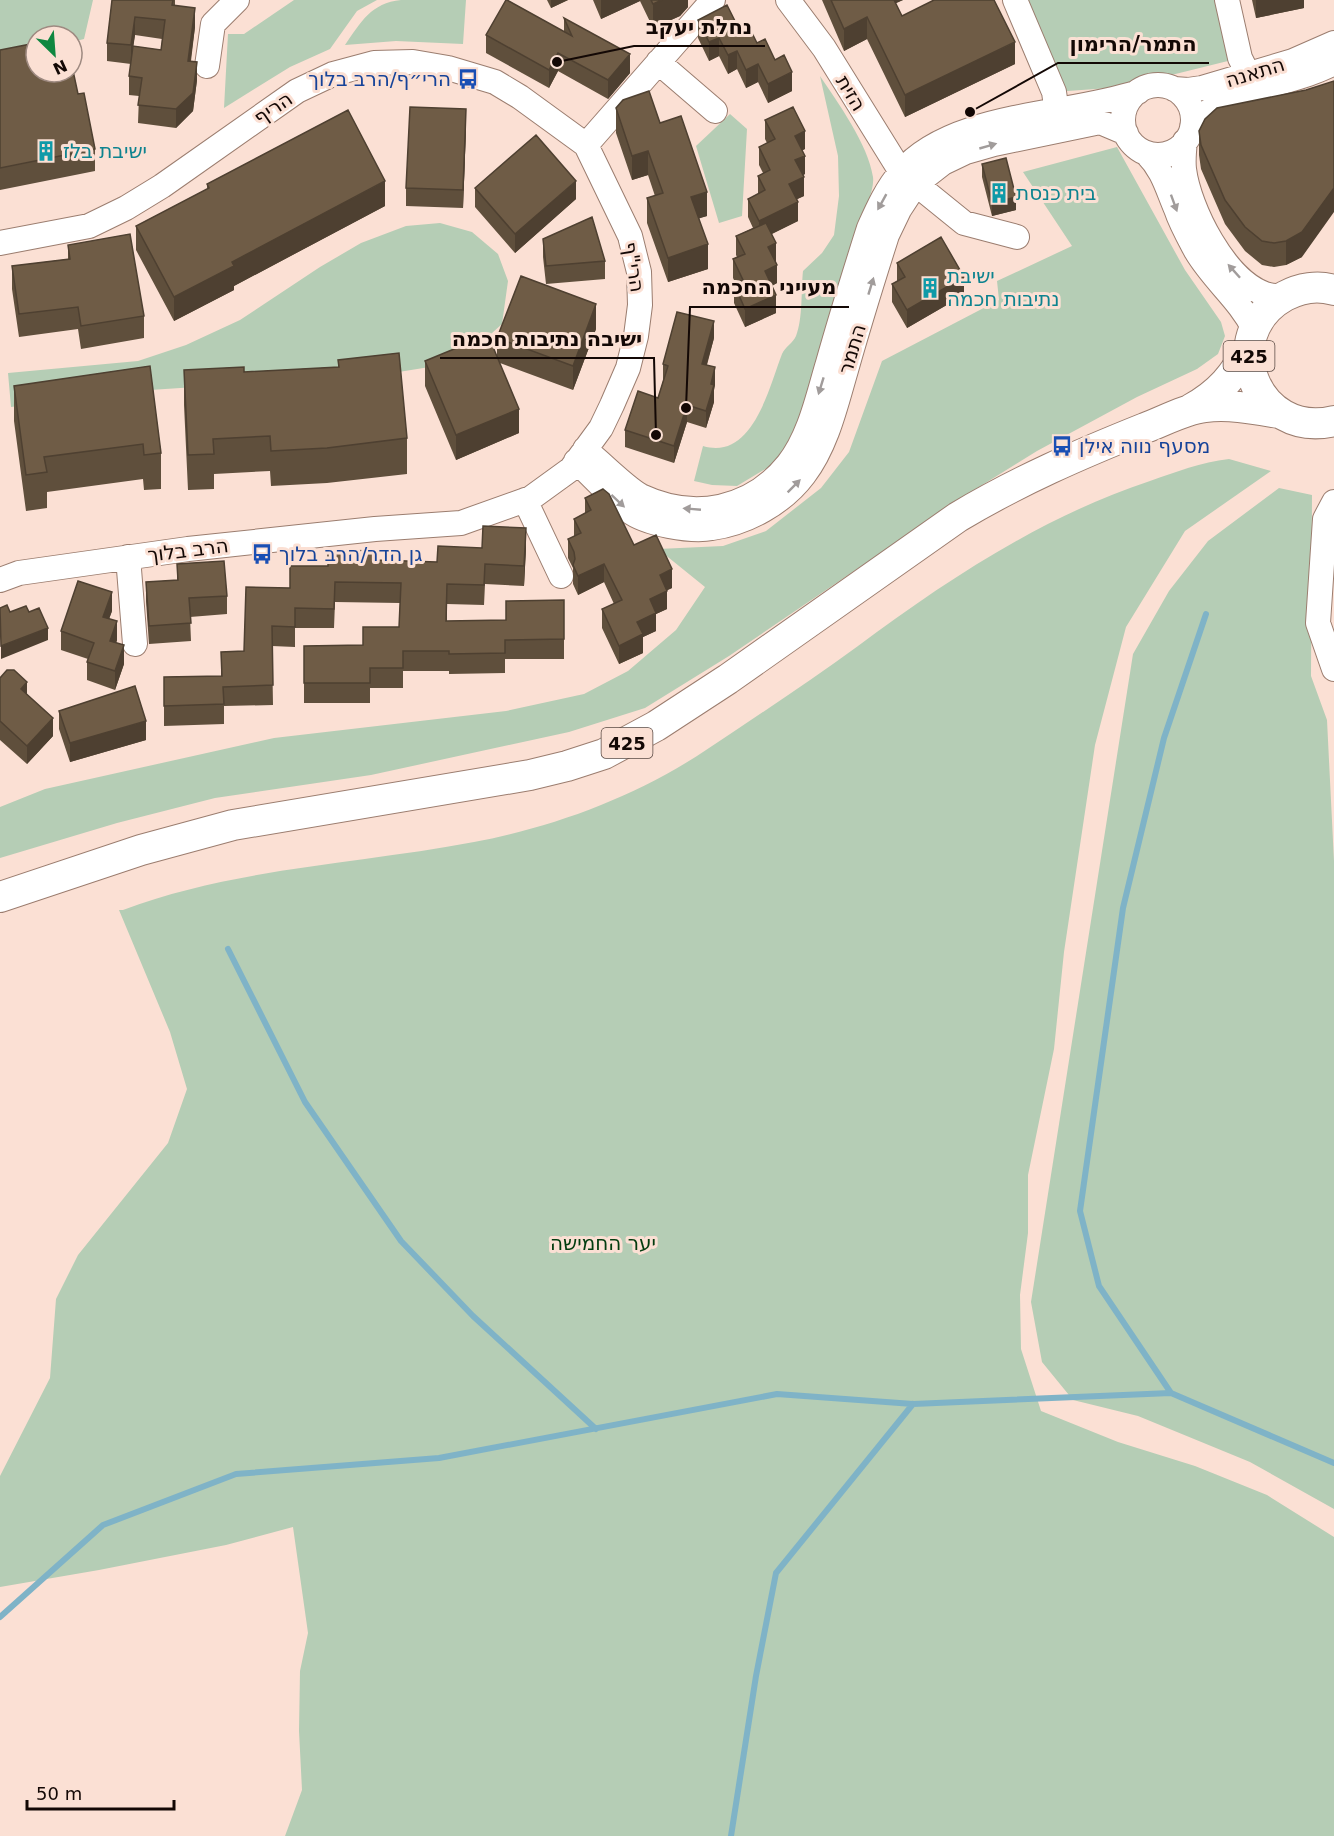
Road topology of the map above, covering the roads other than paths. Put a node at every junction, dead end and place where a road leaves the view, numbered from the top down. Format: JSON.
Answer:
{"nodes":[{"id":1,"x":237,"y":0,"type":"edge"},
{"id":2,"x":713,"y":0,"type":"edge"},
{"id":3,"x":788,"y":0,"type":"edge"},
{"id":4,"x":1015,"y":0,"type":"edge"},
{"id":5,"x":1227,"y":0,"type":"edge"},
{"id":6,"x":1334,"y":43,"type":"edge"},
{"id":7,"x":658,"y":63,"type":"junction"},
{"id":8,"x":1334,"y":63,"type":"edge"},
{"id":9,"x":207,"y":66,"type":"dead end"},
{"id":10,"x":1248,"y":75,"type":"junction"},
{"id":11,"x":1174,"y":89,"type":"junction"},
{"id":12,"x":1138,"y":92,"type":"junction"},
{"id":13,"x":714,"y":111,"type":"dead end"},
{"id":14,"x":1058,"y":121,"type":"junction"},
{"id":15,"x":1126,"y":133,"type":"junction"},
{"id":16,"x":1189,"y":134,"type":"junction"},
{"id":17,"x":586,"y":145,"type":"junction"},
{"id":18,"x":1146,"y":153,"type":"junction"},
{"id":19,"x":908,"y":178,"type":"junction"},
{"id":20,"x":1017,"y":237,"type":"dead end"},
{"id":21,"x":0,"y":243,"type":"edge"},
{"id":22,"x":1333,"y":289,"type":"edge"},
{"id":23,"x":1284,"y":297,"type":"junction"},
{"id":24,"x":1251,"y":338,"type":"junction"},
{"id":25,"x":1279,"y":413,"type":"junction"},
{"id":26,"x":1182,"y":414,"type":"junction"},
{"id":27,"x":1334,"y":421,"type":"edge"},
{"id":28,"x":601,"y":428,"type":"joint"},
{"id":29,"x":580,"y":455,"type":"junction"},
{"id":30,"x":525,"y":500,"type":"junction"},
{"id":31,"x":1334,"y":502,"type":"edge"},
{"id":32,"x":128,"y":557,"type":"junction"},
{"id":33,"x":561,"y":576,"type":"dead end"},
{"id":34,"x":0,"y":580,"type":"edge"},
{"id":35,"x":135,"y":645,"type":"dead end"},
{"id":36,"x":1334,"y":669,"type":"edge"},
{"id":37,"x":0,"y":897,"type":"edge"}],
"edges":[{"from":1,"to":9,"type":"street"},
{"from":2,"to":7,"type":"street"},
{"from":3,"to":19,"type":"street","name":"הזית"},
{"from":4,"to":14,"type":"street"},
{"from":5,"to":10,"type":"street"},
{"from":6,"to":10,"type":"street","name":"התאנה"},
{"from":7,"to":13,"type":"street"},
{"from":7,"to":17,"type":"street"},
{"from":8,"to":16,"type":"street","name":"התאנה"},
{"from":10,"to":11,"type":"street","name":"התאנה"},
{"from":11,"to":12,"type":"street"},
{"from":11,"to":16,"type":"street"},
{"from":12,"to":14,"type":"street","name":"התמר"},
{"from":12,"to":15,"type":"street"},
{"from":14,"to":15,"type":"street","name":"התמר"},
{"from":14,"to":19,"type":"street","name":"התמר"},
{"from":15,"to":18,"type":"street"},
{"from":16,"to":18,"type":"street"},
{"from":23,"to":16,"type":"street","one_way":true},
{"from":17,"to":21,"type":"street","name":"הריף"},
{"from":17,"to":28,"type":"street","name":"הרי\"ף"},
{"from":18,"to":24,"type":"street","one_way":true},
{"from":19,"to":20,"type":"street","name":"הזית"},
{"from":19,"to":29,"type":"street","name":"התמר"},
{"from":22,"to":23,"type":"main road","number":"425"},
{"from":23,"to":24,"type":"main road","number":"425"},
{"from":24,"to":25,"type":"main road","number":"425"},
{"from":24,"to":26,"type":"main road","number":"425"},
{"from":25,"to":26,"type":"main road","number":"425"},
{"from":25,"to":27,"type":"main road","number":"425"},
{"from":26,"to":37,"type":"main road","number":"425"},
{"from":28,"to":29,"type":"street","name":"הרב בלוך"},
{"from":29,"to":30,"type":"street","name":"הרב בלוך"},
{"from":30,"to":32,"type":"street","name":"הרב בלוך"},
{"from":30,"to":33,"type":"street"},
{"from":31,"to":36,"type":"street"},
{"from":32,"to":34,"type":"street","name":"הרב בלוך"},
{"from":32,"to":35,"type":"street"}]}
